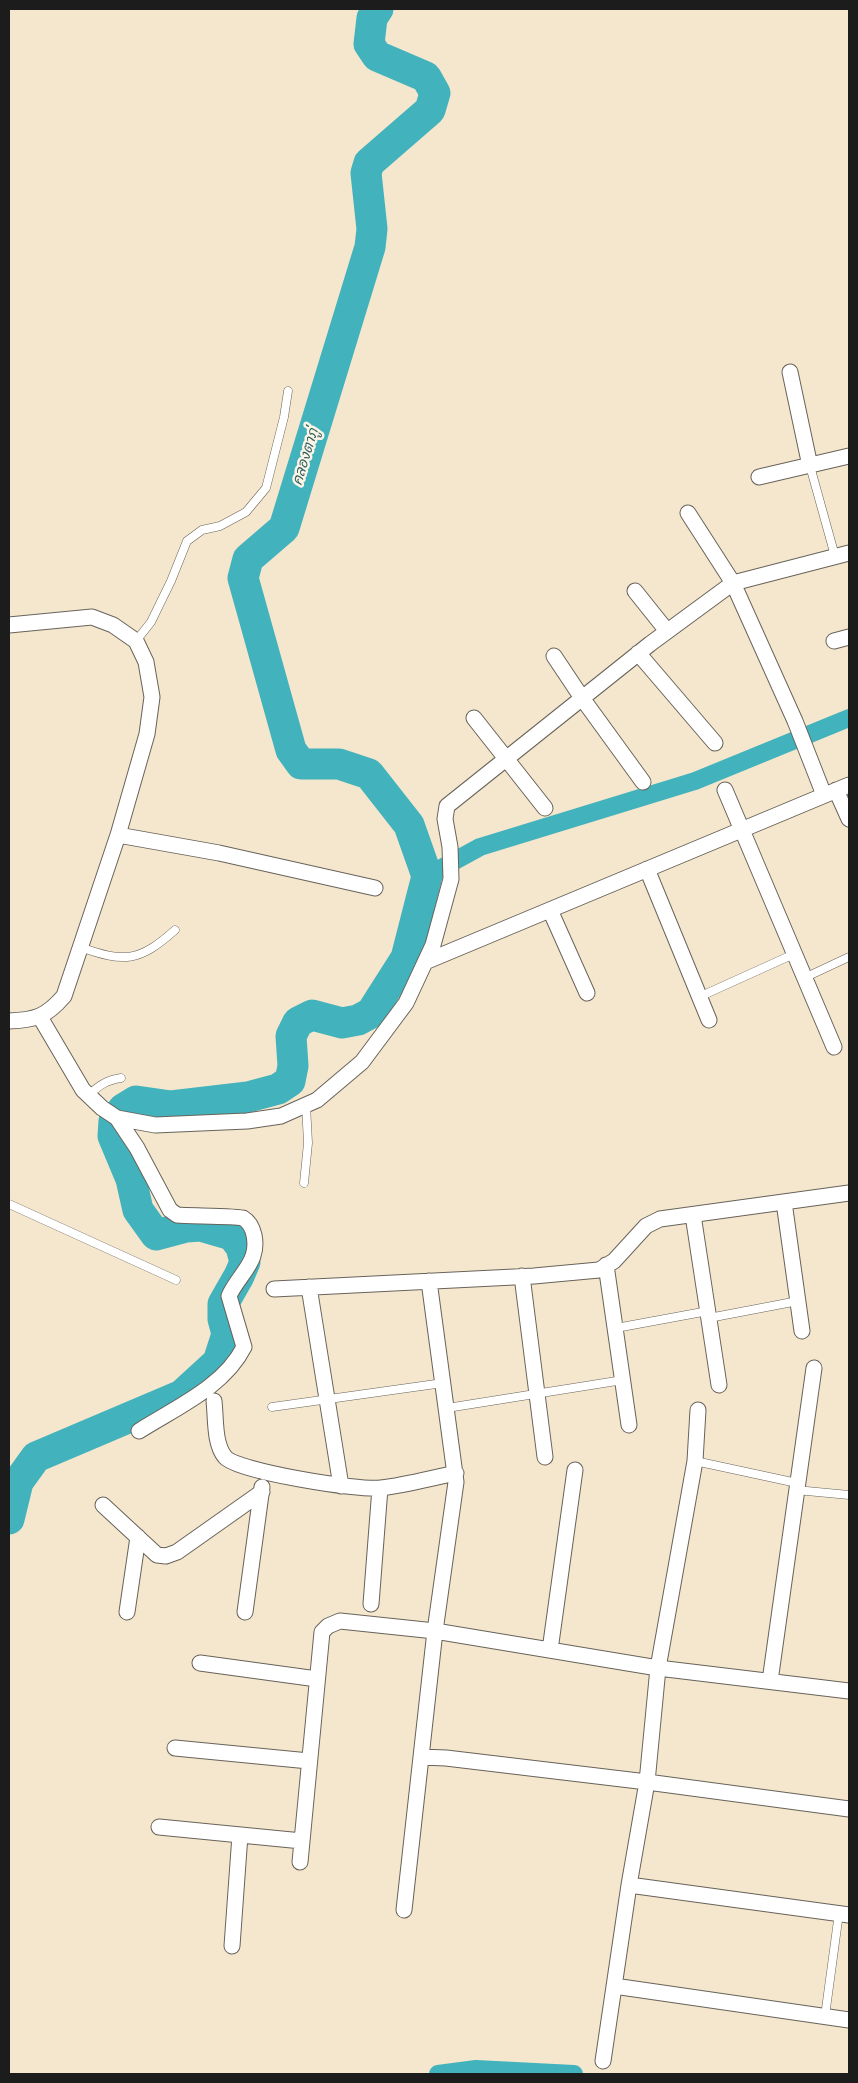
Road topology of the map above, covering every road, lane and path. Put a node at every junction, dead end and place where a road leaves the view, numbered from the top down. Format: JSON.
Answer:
{"nodes":[{"id":1,"x":790,"y":372,"type":"dead end"},
{"id":2,"x":288,"y":391,"type":"dead end"},
{"id":3,"x":849,"y":456,"type":"edge"},
{"id":4,"x":810,"y":466,"type":"junction"},
{"id":5,"x":759,"y":477,"type":"dead end"},
{"id":6,"x":688,"y":513,"type":"dead end"},
{"id":7,"x":842,"y":554,"type":"edge"},
{"id":8,"x":733,"y":583,"type":"junction"},
{"id":9,"x":635,"y":591,"type":"dead end"},
{"id":10,"x":9,"y":625,"type":"edge"},
{"id":11,"x":667,"y":631,"type":"junction"},
{"id":12,"x":849,"y":637,"type":"edge"},
{"id":13,"x":136,"y":641,"type":"junction"},
{"id":14,"x":834,"y":641,"type":"dead end"},
{"id":15,"x":638,"y":653,"type":"junction"},
{"id":16,"x":554,"y":656,"type":"dead end"},
{"id":17,"x":582,"y":698,"type":"junction"},
{"id":18,"x":474,"y":718,"type":"dead end"},
{"id":19,"x":715,"y":744,"type":"dead end"},
{"id":20,"x":506,"y":758,"type":"junction"},
{"id":21,"x":643,"y":782,"type":"dead end"},
{"id":22,"x":725,"y":790,"type":"dead end"},
{"id":23,"x":836,"y":790,"type":"edge"},
{"id":24,"x":544,"y":808,"type":"dead end"},
{"id":25,"x":849,"y":819,"type":"edge"},
{"id":26,"x":740,"y":830,"type":"junction"},
{"id":27,"x":118,"y":835,"type":"junction"},
{"id":28,"x":647,"y":869,"type":"junction"},
{"id":29,"x":375,"y":888,"type":"dead end"},
{"id":30,"x":550,"y":910,"type":"junction"},
{"id":31,"x":175,"y":930,"type":"dead end"},
{"id":32,"x":80,"y":947,"type":"junction"},
{"id":33,"x":794,"y":954,"type":"junction"},
{"id":34,"x":849,"y":958,"type":"edge"},
{"id":35,"x":425,"y":962,"type":"junction"},
{"id":36,"x":804,"y":978,"type":"junction"},
{"id":37,"x":587,"y":993,"type":"dead end"},
{"id":38,"x":699,"y":997,"type":"junction"},
{"id":39,"x":40,"y":1017,"type":"junction"},
{"id":40,"x":709,"y":1020,"type":"dead end"},
{"id":41,"x":9,"y":1021,"type":"edge"},
{"id":42,"x":834,"y":1047,"type":"dead end"},
{"id":43,"x":121,"y":1078,"type":"dead end"},
{"id":44,"x":88,"y":1096,"type":"junction"},
{"id":45,"x":306,"y":1105,"type":"junction"},
{"id":46,"x":117,"y":1118,"type":"junction"},
{"id":47,"x":304,"y":1183,"type":"dead end"},
{"id":48,"x":849,"y":1194,"type":"edge"},
{"id":49,"x":784,"y":1202,"type":"junction"},
{"id":50,"x":9,"y":1204,"type":"edge"},
{"id":51,"x":693,"y":1215,"type":"junction"},
{"id":52,"x":606,"y":1265,"type":"junction"},
{"id":53,"x":522,"y":1276,"type":"junction"},
{"id":54,"x":176,"y":1280,"type":"dead end"},
{"id":55,"x":429,"y":1281,"type":"junction"},
{"id":56,"x":309,"y":1288,"type":"junction"},
{"id":57,"x":274,"y":1289,"type":"dead end"},
{"id":58,"x":798,"y":1301,"type":"junction"},
{"id":59,"x":709,"y":1315,"type":"junction"},
{"id":60,"x":616,"y":1328,"type":"junction"},
{"id":61,"x":802,"y":1331,"type":"dead end"},
{"id":62,"x":814,"y":1368,"type":"dead end"},
{"id":63,"x":623,"y":1380,"type":"junction"},
{"id":64,"x":443,"y":1383,"type":"junction"},
{"id":65,"x":719,"y":1385,"type":"dead end"},
{"id":66,"x":537,"y":1394,"type":"junction"},
{"id":67,"x":327,"y":1399,"type":"junction"},
{"id":68,"x":214,"y":1402,"type":"dead end"},
{"id":69,"x":272,"y":1407,"type":"dead end"},
{"id":70,"x":447,"y":1408,"type":"junction"},
{"id":71,"x":698,"y":1410,"type":"dead end"},
{"id":72,"x":630,"y":1425,"type":"dead end"},
{"id":73,"x":139,"y":1431,"type":"dead end"},
{"id":74,"x":545,"y":1457,"type":"dead end"},
{"id":75,"x":695,"y":1461,"type":"junction"},
{"id":76,"x":575,"y":1470,"type":"dead end"},
{"id":77,"x":265,"y":1471,"type":"junction"},
{"id":78,"x":456,"y":1473,"type":"junction"},
{"id":79,"x":341,"y":1486,"type":"junction"},
{"id":80,"x":796,"y":1486,"type":"junction"},
{"id":81,"x":380,"y":1488,"type":"junction"},
{"id":82,"x":262,"y":1492,"type":"junction"},
{"id":83,"x":849,"y":1495,"type":"edge"},
{"id":84,"x":103,"y":1505,"type":"dead end"},
{"id":85,"x":138,"y":1537,"type":"junction"},
{"id":86,"x":371,"y":1604,"type":"dead end"},
{"id":87,"x":127,"y":1612,"type":"dead end"},
{"id":88,"x":245,"y":1612,"type":"dead end"},
{"id":89,"x":435,"y":1631,"type":"junction"},
{"id":90,"x":550,"y":1650,"type":"junction"},
{"id":91,"x":200,"y":1663,"type":"dead end"},
{"id":92,"x":658,"y":1668,"type":"junction"},
{"id":93,"x":317,"y":1680,"type":"junction"},
{"id":94,"x":770,"y":1681,"type":"junction"},
{"id":95,"x":849,"y":1691,"type":"edge"},
{"id":96,"x":175,"y":1748,"type":"dead end"},
{"id":97,"x":421,"y":1757,"type":"junction"},
{"id":98,"x":309,"y":1761,"type":"junction"},
{"id":99,"x":647,"y":1782,"type":"junction"},
{"id":100,"x":849,"y":1809,"type":"edge"},
{"id":101,"x":159,"y":1827,"type":"dead end"},
{"id":102,"x":240,"y":1835,"type":"junction"},
{"id":103,"x":302,"y":1841,"type":"junction"},
{"id":104,"x":300,"y":1862,"type":"dead end"},
{"id":105,"x":629,"y":1885,"type":"junction"},
{"id":106,"x":404,"y":1910,"type":"dead end"},
{"id":107,"x":844,"y":1914,"type":"edge"},
{"id":108,"x":232,"y":1946,"type":"dead end"},
{"id":109,"x":614,"y":1986,"type":"junction"},
{"id":110,"x":825,"y":2016,"type":"junction"},
{"id":111,"x":849,"y":2020,"type":"edge"},
{"id":112,"x":603,"y":2061,"type":"dead end"}],
"edges":[{"from":1,"to":4,"type":"street"},
{"from":2,"to":13,"type":"lane"},
{"from":3,"to":4,"type":"street"},
{"from":4,"to":5,"type":"street"},
{"from":4,"to":7,"type":"lane"},
{"from":6,"to":8,"type":"street"},
{"from":7,"to":8,"type":"street"},
{"from":8,"to":11,"type":"street"},
{"from":8,"to":23,"type":"street"},
{"from":9,"to":11,"type":"street"},
{"from":10,"to":13,"type":"street"},
{"from":11,"to":15,"type":"street"},
{"from":12,"to":14,"type":"street"},
{"from":13,"to":27,"type":"street"},
{"from":15,"to":17,"type":"street"},
{"from":15,"to":19,"type":"street"},
{"from":16,"to":17,"type":"street"},
{"from":17,"to":20,"type":"street"},
{"from":17,"to":21,"type":"street"},
{"from":18,"to":20,"type":"street"},
{"from":20,"to":24,"type":"street"},
{"from":20,"to":35,"type":"street"},
{"from":22,"to":26,"type":"street"},
{"from":23,"to":25,"type":"street"},
{"from":23,"to":26,"type":"street"},
{"from":26,"to":28,"type":"street"},
{"from":26,"to":33,"type":"street"},
{"from":27,"to":29,"type":"street"},
{"from":27,"to":32,"type":"street"},
{"from":28,"to":30,"type":"street"},
{"from":28,"to":38,"type":"street"},
{"from":30,"to":35,"type":"street"},
{"from":30,"to":37,"type":"street"},
{"from":31,"to":32,"type":"lane"},
{"from":32,"to":39,"type":"street"},
{"from":33,"to":36,"type":"street"},
{"from":33,"to":38,"type":"lane"},
{"from":34,"to":36,"type":"lane"},
{"from":35,"to":45,"type":"street"},
{"from":36,"to":42,"type":"street"},
{"from":38,"to":40,"type":"street"},
{"from":39,"to":41,"type":"street"},
{"from":39,"to":44,"type":"street"},
{"from":43,"to":44,"type":"lane"},
{"from":44,"to":46,"type":"street"},
{"from":45,"to":46,"type":"street"},
{"from":45,"to":47,"type":"lane"},
{"from":46,"to":73,"type":"street"},
{"from":48,"to":49,"type":"street"},
{"from":49,"to":51,"type":"street"},
{"from":49,"to":58,"type":"street"},
{"from":50,"to":54,"type":"lane"},
{"from":51,"to":52,"type":"street"},
{"from":51,"to":59,"type":"street"},
{"from":52,"to":53,"type":"street"},
{"from":52,"to":60,"type":"street"},
{"from":53,"to":55,"type":"street"},
{"from":53,"to":66,"type":"street"},
{"from":55,"to":56,"type":"street"},
{"from":55,"to":64,"type":"street"},
{"from":56,"to":57,"type":"street"},
{"from":56,"to":67,"type":"street"},
{"from":58,"to":59,"type":"lane"},
{"from":58,"to":61,"type":"street"},
{"from":59,"to":60,"type":"lane"},
{"from":59,"to":65,"type":"street"},
{"from":60,"to":63,"type":"street"},
{"from":62,"to":80,"type":"street"},
{"from":63,"to":66,"type":"lane"},
{"from":63,"to":72,"type":"street"},
{"from":64,"to":67,"type":"lane"},
{"from":64,"to":70,"type":"street"},
{"from":66,"to":70,"type":"lane"},
{"from":66,"to":74,"type":"street"},
{"from":67,"to":69,"type":"lane"},
{"from":67,"to":79,"type":"street"},
{"from":68,"to":77,"type":"street"},
{"from":70,"to":78,"type":"street"},
{"from":71,"to":75,"type":"street"},
{"from":75,"to":80,"type":"lane"},
{"from":75,"to":92,"type":"street"},
{"from":76,"to":90,"type":"street"},
{"from":77,"to":79,"type":"street"},
{"from":77,"to":82,"type":"street"},
{"from":78,"to":81,"type":"street"},
{"from":78,"to":89,"type":"street"},
{"from":79,"to":81,"type":"street"},
{"from":80,"to":83,"type":"lane"},
{"from":80,"to":94,"type":"street"},
{"from":81,"to":86,"type":"street"},
{"from":82,"to":85,"type":"street"},
{"from":82,"to":88,"type":"street"},
{"from":84,"to":85,"type":"street"},
{"from":85,"to":87,"type":"street"},
{"from":89,"to":90,"type":"street"},
{"from":89,"to":93,"type":"street"},
{"from":89,"to":97,"type":"street"},
{"from":90,"to":92,"type":"street"},
{"from":91,"to":93,"type":"street"},
{"from":92,"to":94,"type":"street"},
{"from":92,"to":99,"type":"street"},
{"from":93,"to":98,"type":"street"},
{"from":94,"to":95,"type":"street"},
{"from":96,"to":98,"type":"street"},
{"from":97,"to":99,"type":"street"},
{"from":97,"to":106,"type":"street"},
{"from":98,"to":103,"type":"street"},
{"from":99,"to":100,"type":"street"},
{"from":99,"to":105,"type":"street"},
{"from":101,"to":102,"type":"street"},
{"from":102,"to":103,"type":"street"},
{"from":102,"to":108,"type":"street"},
{"from":103,"to":104,"type":"street"},
{"from":105,"to":107,"type":"street"},
{"from":105,"to":109,"type":"street"},
{"from":107,"to":110,"type":"lane"},
{"from":109,"to":110,"type":"street"},
{"from":109,"to":112,"type":"street"},
{"from":110,"to":111,"type":"street"}]}
